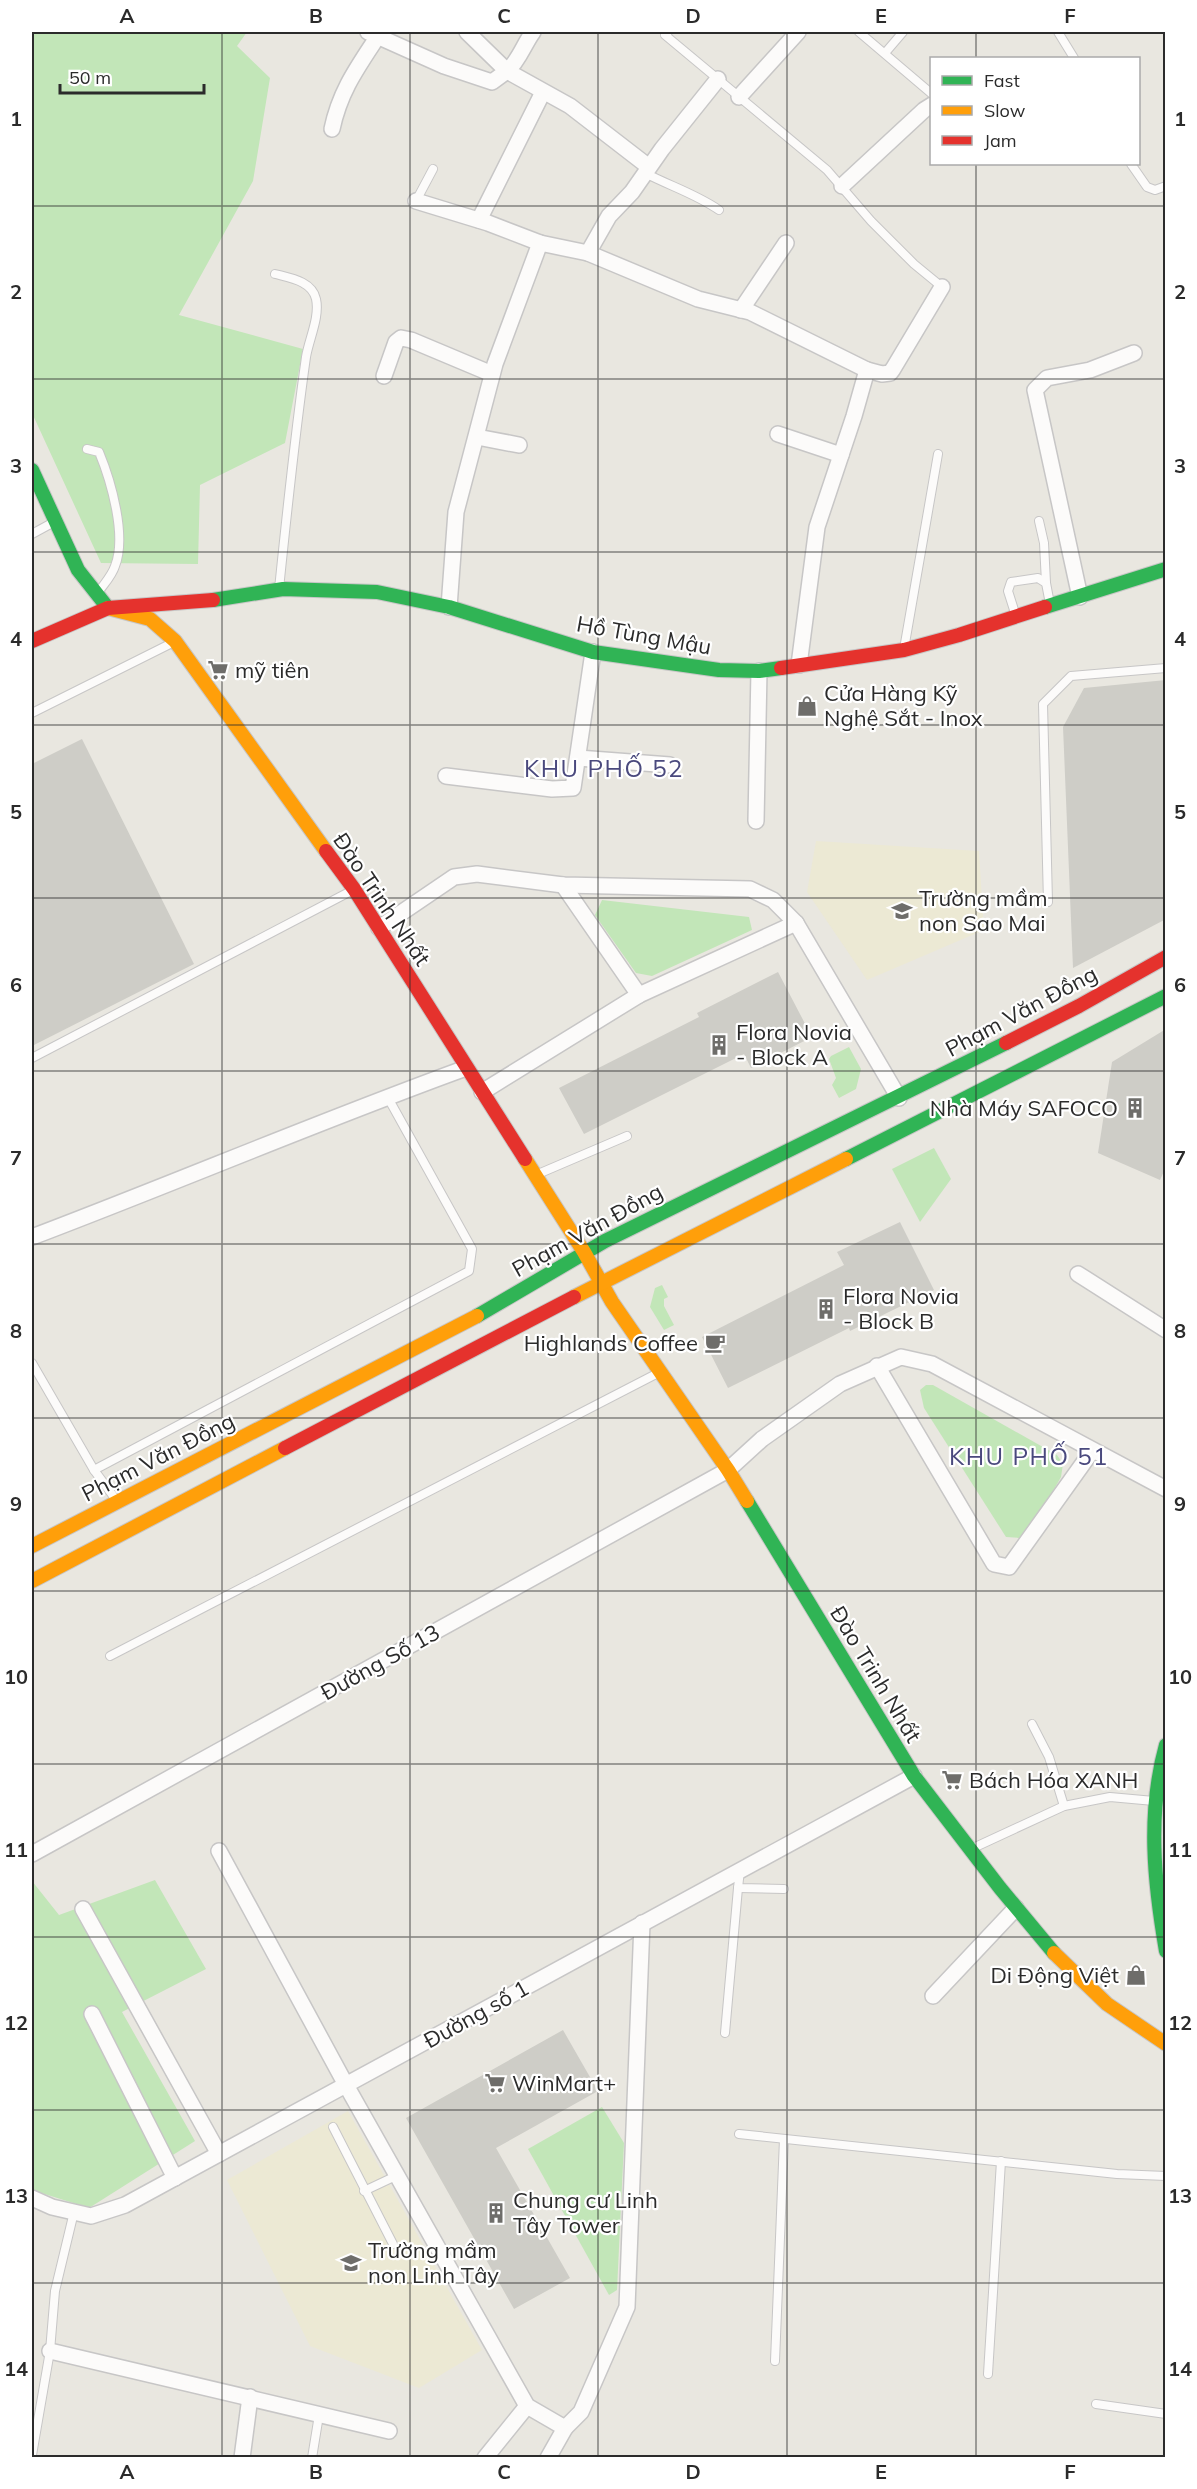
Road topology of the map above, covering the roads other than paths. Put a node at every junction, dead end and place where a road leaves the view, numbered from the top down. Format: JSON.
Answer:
{"nodes":[{"id":1,"x":467,"y":32,"type":"edge"},
{"id":2,"x":533,"y":32,"type":"edge"},
{"id":3,"x":668,"y":32,"type":"edge"},
{"id":4,"x":798,"y":32,"type":"edge"},
{"id":5,"x":859,"y":32,"type":"edge"},
{"id":6,"x":903,"y":32,"type":"edge"},
{"id":7,"x":1059,"y":32,"type":"edge"},
{"id":8,"x":373,"y":34,"type":"edge"},
{"id":9,"x":885,"y":53,"type":"junction"},
{"id":10,"x":1073,"y":57,"type":"edge"},
{"id":11,"x":507,"y":71,"type":"junction"},
{"id":12,"x":718,"y":79,"type":"junction"},
{"id":13,"x":543,"y":92,"type":"junction"},
{"id":14,"x":930,"y":92,"type":"edge"},
{"id":15,"x":740,"y":98,"type":"junction"},
{"id":16,"x":930,"y":106,"type":"edge"},
{"id":17,"x":332,"y":129,"type":"dead end"},
{"id":18,"x":1132,"y":165,"type":"edge"},
{"id":19,"x":433,"y":169,"type":"dead end"},
{"id":20,"x":647,"y":170,"type":"junction"},
{"id":21,"x":842,"y":186,"type":"junction"},
{"id":22,"x":1166,"y":186,"type":"edge"},
{"id":23,"x":416,"y":201,"type":"joint"},
{"id":24,"x":719,"y":210,"type":"dead end"},
{"id":25,"x":479,"y":220,"type":"junction"},
{"id":26,"x":540,"y":243,"type":"junction"},
{"id":27,"x":786,"y":243,"type":"dead end"},
{"id":28,"x":588,"y":253,"type":"junction"},
{"id":29,"x":275,"y":274,"type":"dead end"},
{"id":30,"x":942,"y":287,"type":"joint"},
{"id":31,"x":741,"y":310,"type":"junction"},
{"id":32,"x":1134,"y":353,"type":"dead end"},
{"id":33,"x":867,"y":370,"type":"junction"},
{"id":34,"x":492,"y":374,"type":"junction"},
{"id":35,"x":384,"y":376,"type":"dead end"},
{"id":36,"x":778,"y":434,"type":"dead end"},
{"id":37,"x":477,"y":437,"type":"junction"},
{"id":38,"x":519,"y":445,"type":"dead end"},
{"id":39,"x":87,"y":448,"type":"dead end"},
{"id":40,"x":938,"y":454,"type":"dead end"},
{"id":41,"x":841,"y":456,"type":"junction"},
{"id":42,"x":32,"y":470,"type":"edge"},
{"id":43,"x":56,"y":521,"type":"junction"},
{"id":44,"x":1039,"y":521,"type":"dead end"},
{"id":45,"x":32,"y":534,"type":"edge"},
{"id":46,"x":1166,"y":569,"type":"edge"},
{"id":47,"x":1046,"y":583,"type":"junction"},
{"id":48,"x":279,"y":590,"type":"junction"},
{"id":49,"x":97,"y":595,"type":"junction"},
{"id":50,"x":1080,"y":597,"type":"junction"},
{"id":51,"x":1050,"y":605,"type":"junction"},
{"id":52,"x":449,"y":607,"type":"junction"},
{"id":53,"x":108,"y":608,"type":"junction"},
{"id":54,"x":1016,"y":615,"type":"junction"},
{"id":55,"x":32,"y":641,"type":"edge"},
{"id":56,"x":175,"y":642,"type":"junction"},
{"id":57,"x":904,"y":650,"type":"junction"},
{"id":58,"x":593,"y":652,"type":"junction"},
{"id":59,"x":799,"y":665,"type":"junction"},
{"id":60,"x":1166,"y":668,"type":"edge"},
{"id":61,"x":759,"y":671,"type":"junction"},
{"id":62,"x":32,"y":713,"type":"edge"},
{"id":63,"x":578,"y":758,"type":"junction"},
{"id":64,"x":670,"y":765,"type":"dead end"},
{"id":65,"x":446,"y":776,"type":"dead end"},
{"id":66,"x":756,"y":821,"type":"dead end"},
{"id":67,"x":563,"y":885,"type":"junction"},
{"id":68,"x":354,"y":889,"type":"junction"},
{"id":69,"x":1048,"y":902,"type":"dead end"},
{"id":70,"x":796,"y":923,"type":"junction"},
{"id":71,"x":379,"y":928,"type":"junction"},
{"id":72,"x":1166,"y":957,"type":"edge"},
{"id":73,"x":639,"y":995,"type":"junction"},
{"id":74,"x":1166,"y":996,"type":"edge"},
{"id":75,"x":32,"y":1058,"type":"edge"},
{"id":76,"x":466,"y":1068,"type":"junction"},
{"id":77,"x":482,"y":1092,"type":"junction"},
{"id":78,"x":387,"y":1096,"type":"junction"},
{"id":79,"x":899,"y":1098,"type":"junction"},
{"id":80,"x":627,"y":1136,"type":"dead end"},
{"id":81,"x":534,"y":1176,"type":"junction"},
{"id":82,"x":32,"y":1237,"type":"edge"},
{"id":83,"x":584,"y":1252,"type":"junction"},
{"id":84,"x":1078,"y":1274,"type":"dead end"},
{"id":85,"x":600,"y":1283,"type":"junction"},
{"id":86,"x":1166,"y":1330,"type":"edge"},
{"id":87,"x":32,"y":1363,"type":"edge"},
{"id":88,"x":877,"y":1366,"type":"junction"},
{"id":89,"x":661,"y":1372,"type":"junction"},
{"id":90,"x":1092,"y":1451,"type":"junction"},
{"id":91,"x":94,"y":1470,"type":"junction"},
{"id":92,"x":728,"y":1470,"type":"junction"},
{"id":93,"x":1166,"y":1489,"type":"edge"},
{"id":94,"x":117,"y":1501,"type":"junction"},
{"id":95,"x":32,"y":1546,"type":"edge"},
{"id":96,"x":32,"y":1581,"type":"edge"},
{"id":97,"x":110,"y":1656,"type":"dead end"},
{"id":98,"x":1032,"y":1724,"type":"dead end"},
{"id":99,"x":1166,"y":1745,"type":"edge"},
{"id":100,"x":1163,"y":1760,"type":"edge"},
{"id":101,"x":914,"y":1776,"type":"junction"},
{"id":102,"x":1156,"y":1802,"type":"junction"},
{"id":103,"x":1064,"y":1806,"type":"junction"},
{"id":104,"x":970,"y":1850,"type":"junction"},
{"id":105,"x":219,"y":1851,"type":"dead end"},
{"id":106,"x":32,"y":1854,"type":"edge"},
{"id":107,"x":740,"y":1870,"type":"junction"},
{"id":108,"x":738,"y":1888,"type":"junction"},
{"id":109,"x":784,"y":1889,"type":"dead end"},
{"id":110,"x":1016,"y":1908,"type":"junction"},
{"id":111,"x":83,"y":1909,"type":"dead end"},
{"id":112,"x":642,"y":1923,"type":"junction"},
{"id":113,"x":1166,"y":1952,"type":"edge"},
{"id":114,"x":933,"y":1996,"type":"dead end"},
{"id":115,"x":92,"y":2014,"type":"dead end"},
{"id":116,"x":725,"y":2033,"type":"dead end"},
{"id":117,"x":1166,"y":2044,"type":"edge"},
{"id":118,"x":346,"y":2085,"type":"junction"},
{"id":119,"x":333,"y":2127,"type":"dead end"},
{"id":120,"x":740,"y":2134,"type":"dead end"},
{"id":121,"x":784,"y":2139,"type":"junction"},
{"id":122,"x":219,"y":2154,"type":"junction"},
{"id":123,"x":1001,"y":2162,"type":"junction"},
{"id":124,"x":398,"y":2175,"type":"junction"},
{"id":125,"x":1166,"y":2176,"type":"edge"},
{"id":126,"x":175,"y":2178,"type":"junction"},
{"id":127,"x":364,"y":2191,"type":"junction"},
{"id":128,"x":32,"y":2198,"type":"edge"},
{"id":129,"x":74,"y":2212,"type":"junction"},
{"id":130,"x":393,"y":2244,"type":"dead end"},
{"id":131,"x":51,"y":2351,"type":"junction"},
{"id":132,"x":775,"y":2361,"type":"dead end"},
{"id":133,"x":988,"y":2374,"type":"dead end"},
{"id":134,"x":250,"y":2397,"type":"junction"},
{"id":135,"x":1095,"y":2404,"type":"dead end"},
{"id":136,"x":527,"y":2406,"type":"junction"},
{"id":137,"x":319,"y":2413,"type":"junction"},
{"id":138,"x":1166,"y":2414,"type":"edge"},
{"id":139,"x":565,"y":2428,"type":"junction"},
{"id":140,"x":389,"y":2431,"type":"dead end"},
{"id":141,"x":32,"y":2455,"type":"edge"},
{"id":142,"x":242,"y":2457,"type":"edge"},
{"id":143,"x":312,"y":2457,"type":"edge"},
{"id":144,"x":485,"y":2457,"type":"edge"},
{"id":145,"x":548,"y":2457,"type":"edge"}],
"edges":[{"from":1,"to":11,"type":"street"},
{"from":2,"to":11,"type":"street"},
{"from":3,"to":12,"type":"lane"},
{"from":4,"to":15,"type":"street"},
{"from":5,"to":9,"type":"lane"},
{"from":6,"to":9,"type":"lane"},
{"from":7,"to":10,"type":"lane"},
{"from":8,"to":11,"type":"street"},
{"from":8,"to":17,"type":"street"},
{"from":9,"to":14,"type":"lane"},
{"from":11,"to":13,"type":"street"},
{"from":12,"to":15,"type":"lane"},
{"from":12,"to":20,"type":"street"},
{"from":13,"to":20,"type":"street"},
{"from":13,"to":25,"type":"street"},
{"from":15,"to":21,"type":"lane"},
{"from":16,"to":21,"type":"street"},
{"from":18,"to":22,"type":"lane"},
{"from":19,"to":23,"type":"lane"},
{"from":20,"to":24,"type":"lane"},
{"from":20,"to":28,"type":"street"},
{"from":21,"to":30,"type":"lane"},
{"from":23,"to":25,"type":"street"},
{"from":25,"to":26,"type":"street"},
{"from":26,"to":28,"type":"street"},
{"from":26,"to":34,"type":"street"},
{"from":27,"to":31,"type":"street"},
{"from":28,"to":31,"type":"street"},
{"from":29,"to":48,"type":"lane"},
{"from":30,"to":33,"type":"street"},
{"from":31,"to":33,"type":"street"},
{"from":32,"to":50,"type":"street"},
{"from":33,"to":41,"type":"street"},
{"from":34,"to":35,"type":"street"},
{"from":34,"to":37,"type":"street"},
{"from":36,"to":41,"type":"street"},
{"from":37,"to":38,"type":"street"},
{"from":37,"to":52,"type":"street"},
{"from":39,"to":49,"type":"lane"},
{"from":40,"to":57,"type":"lane"},
{"from":41,"to":59,"type":"street"},
{"from":42,"to":43,"type":"main road"},
{"from":43,"to":45,"type":"lane"},
{"from":43,"to":49,"type":"main road"},
{"from":44,"to":47,"type":"lane"},
{"from":46,"to":50,"type":"main road","name":"Hồ Tùng Mậu"},
{"from":47,"to":51,"type":"lane"},
{"from":47,"to":54,"type":"lane"},
{"from":48,"to":52,"type":"main road","name":"Hồ Tùng Mậu"},
{"from":48,"to":53,"type":"main road","name":"Hồ Tùng Mậu"},
{"from":49,"to":53,"type":"main road"},
{"from":50,"to":51,"type":"main road","name":"Hồ Tùng Mậu"},
{"from":51,"to":54,"type":"main road","name":"Hồ Tùng Mậu"},
{"from":52,"to":58,"type":"main road","name":"Hồ Tùng Mậu"},
{"from":53,"to":55,"type":"main road","name":"Hồ Tùng Mậu"},
{"from":53,"to":56,"type":"main road","name":"Đào Trinh Nhất"},
{"from":54,"to":57,"type":"main road","name":"Hồ Tùng Mậu"},
{"from":56,"to":62,"type":"lane"},
{"from":56,"to":68,"type":"main road","name":"Đào Trinh Nhất"},
{"from":57,"to":59,"type":"main road","name":"Hồ Tùng Mậu"},
{"from":58,"to":61,"type":"main road","name":"Hồ Tùng Mậu"},
{"from":58,"to":63,"type":"street"},
{"from":59,"to":61,"type":"main road","name":"Hồ Tùng Mậu"},
{"from":60,"to":69,"type":"lane"},
{"from":61,"to":66,"type":"street"},
{"from":63,"to":64,"type":"street"},
{"from":63,"to":65,"type":"street"},
{"from":67,"to":70,"type":"street"},
{"from":67,"to":71,"type":"street"},
{"from":67,"to":73,"type":"street"},
{"from":68,"to":71,"type":"main road","name":"Đào Trinh Nhất"},
{"from":68,"to":75,"type":"lane"},
{"from":70,"to":73,"type":"street"},
{"from":70,"to":79,"type":"street"},
{"from":71,"to":76,"type":"main road","name":"Đào Trinh Nhất"},
{"from":72,"to":79,"type":"main road","name":"Phạm Văn Đồng"},
{"from":73,"to":77,"type":"street"},
{"from":74,"to":85,"type":"main road"},
{"from":76,"to":77,"type":"main road","name":"Đào Trinh Nhất"},
{"from":76,"to":78,"type":"street"},
{"from":77,"to":81,"type":"main road","name":"Đào Trinh Nhất"},
{"from":78,"to":82,"type":"street"},
{"from":78,"to":91,"type":"lane"},
{"from":79,"to":83,"type":"main road","name":"Phạm Văn Đồng"},
{"from":80,"to":81,"type":"lane"},
{"from":81,"to":83,"type":"main road","name":"Đào Trinh Nhất"},
{"from":83,"to":85,"type":"main road","name":"Đào Trinh Nhất"},
{"from":83,"to":94,"type":"main road","name":"Phạm Văn Đồng"},
{"from":84,"to":86,"type":"street"},
{"from":85,"to":89,"type":"main road","name":"Đào Trinh Nhất"},
{"from":85,"to":96,"type":"main road"},
{"from":87,"to":91,"type":"lane"},
{"from":88,"to":90,"type":"street","name":"Đường Số 13"},
{"from":88,"to":90,"type":"street"},
{"from":88,"to":92,"type":"street","name":"Đường Số 13"},
{"from":89,"to":92,"type":"main road","name":"Đào Trinh Nhất"},
{"from":89,"to":97,"type":"lane"},
{"from":90,"to":93,"type":"street","name":"Đường Số 13"},
{"from":91,"to":94,"type":"lane"},
{"from":92,"to":101,"type":"main road","name":"Đào Trinh Nhất"},
{"from":92,"to":106,"type":"street","name":"Đường Số 13"},
{"from":94,"to":95,"type":"main road","name":"Phạm Văn Đồng"},
{"from":98,"to":103,"type":"lane"},
{"from":99,"to":100,"type":"main road"},
{"from":100,"to":102,"type":"main road"},
{"from":101,"to":104,"type":"main road","name":"Đào Trinh Nhất"},
{"from":101,"to":107,"type":"street","name":"Đường số 1"},
{"from":102,"to":103,"type":"lane"},
{"from":102,"to":113,"type":"main road"},
{"from":103,"to":104,"type":"lane"},
{"from":104,"to":110,"type":"main road","name":"Đào Trinh Nhất"},
{"from":105,"to":118,"type":"street"},
{"from":107,"to":108,"type":"lane"},
{"from":107,"to":112,"type":"street","name":"Đường số 1"},
{"from":108,"to":109,"type":"lane"},
{"from":108,"to":116,"type":"lane"},
{"from":110,"to":114,"type":"street"},
{"from":110,"to":117,"type":"main road","name":"Đào Trinh Nhất"},
{"from":111,"to":122,"type":"street"},
{"from":112,"to":118,"type":"street","name":"Đường số 1"},
{"from":112,"to":139,"type":"street"},
{"from":115,"to":126,"type":"street"},
{"from":118,"to":122,"type":"street","name":"Đường số 1"},
{"from":118,"to":124,"type":"street"},
{"from":119,"to":127,"type":"lane"},
{"from":120,"to":121,"type":"lane"},
{"from":121,"to":123,"type":"lane"},
{"from":121,"to":132,"type":"lane"},
{"from":122,"to":126,"type":"street","name":"Đường số 1"},
{"from":123,"to":125,"type":"lane"},
{"from":123,"to":133,"type":"lane"},
{"from":124,"to":127,"type":"lane"},
{"from":124,"to":136,"type":"street"},
{"from":126,"to":129,"type":"street","name":"Đường số 1"},
{"from":127,"to":130,"type":"lane"},
{"from":128,"to":129,"type":"street","name":"Đường số 1"},
{"from":129,"to":131,"type":"lane"},
{"from":131,"to":134,"type":"street"},
{"from":131,"to":141,"type":"lane"},
{"from":134,"to":137,"type":"street"},
{"from":134,"to":142,"type":"street"},
{"from":135,"to":138,"type":"lane"},
{"from":136,"to":139,"type":"street"},
{"from":136,"to":144,"type":"street"},
{"from":137,"to":140,"type":"street"},
{"from":137,"to":143,"type":"lane"},
{"from":139,"to":145,"type":"street"}]}
